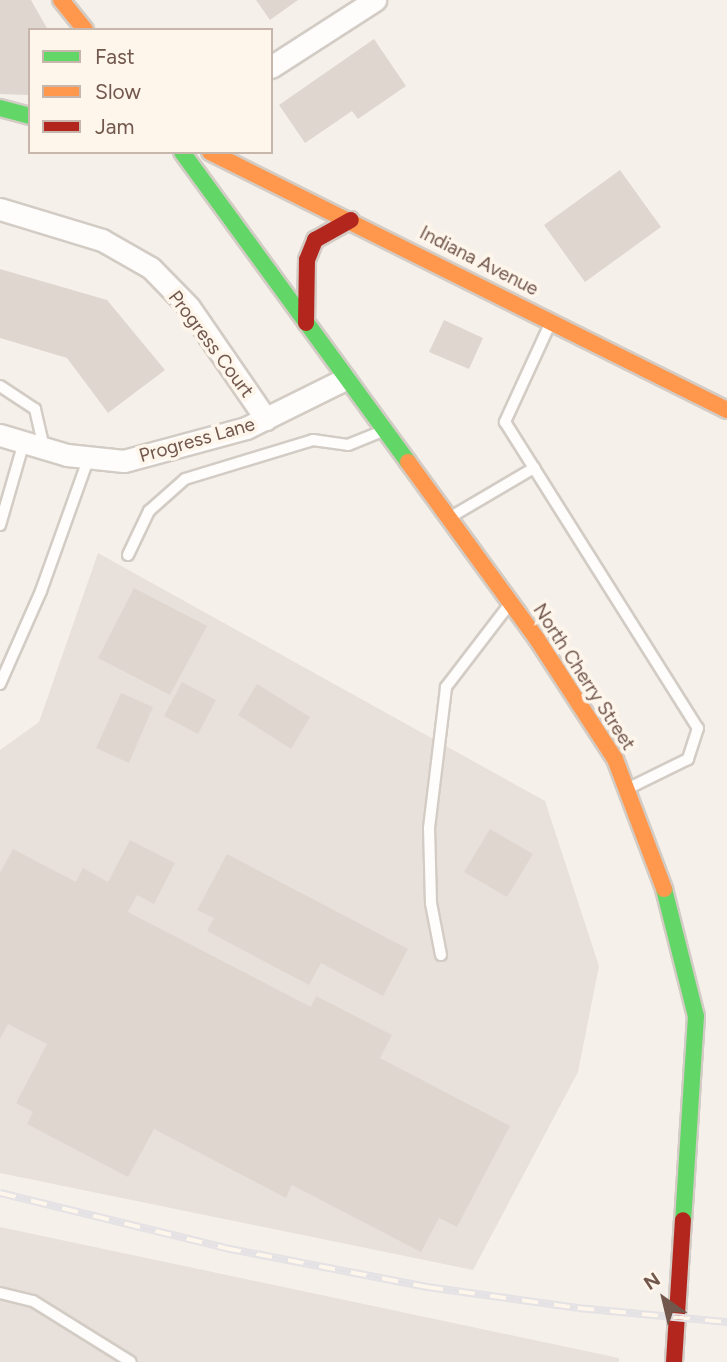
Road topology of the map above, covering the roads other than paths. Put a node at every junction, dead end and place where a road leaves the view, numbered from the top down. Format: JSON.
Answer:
{"nodes":[{"id":1,"x":61,"y":0,"type":"edge"},
{"id":2,"x":374,"y":0,"type":"edge"},
{"id":3,"x":83,"y":28,"type":"edge"},
{"id":4,"x":273,"y":66,"type":"edge"},
{"id":5,"x":0,"y":108,"type":"edge"},
{"id":6,"x":28,"y":115,"type":"edge"},
{"id":7,"x":183,"y":154,"type":"edge"},
{"id":8,"x":214,"y":154,"type":"edge"},
{"id":9,"x":0,"y":209,"type":"edge"},
{"id":10,"x":351,"y":220,"type":"junction"},
{"id":11,"x":552,"y":321,"type":"junction"},
{"id":12,"x":306,"y":323,"type":"junction"},
{"id":13,"x":345,"y":379,"type":"junction"},
{"id":14,"x":0,"y":386,"type":"edge"},
{"id":15,"x":727,"y":410,"type":"edge"},
{"id":16,"x":266,"y":419,"type":"junction"},
{"id":17,"x":385,"y":430,"type":"junction"},
{"id":18,"x":0,"y":435,"type":"edge"},
{"id":19,"x":34,"y":445,"type":"junction"},
{"id":20,"x":89,"y":457,"type":"junction"},
{"id":21,"x":534,"y":468,"type":"junction"},
{"id":22,"x":449,"y":518,"type":"junction"},
{"id":23,"x":0,"y":526,"type":"edge"},
{"id":24,"x":128,"y":555,"type":"dead end"},
{"id":25,"x":510,"y":603,"type":"junction"},
{"id":26,"x":0,"y":684,"type":"edge"},
{"id":27,"x":626,"y":790,"type":"junction"},
{"id":28,"x":441,"y":955,"type":"dead end"},
{"id":29,"x":0,"y":1293,"type":"edge"},
{"id":30,"x":131,"y":1362,"type":"edge"},
{"id":31,"x":674,"y":1362,"type":"edge"}],
"edges":[{"from":1,"to":3,"type":"main road"},
{"from":2,"to":4,"type":"street"},
{"from":5,"to":6,"type":"main road"},
{"from":7,"to":12,"type":"main road","name":"North Cherry Street"},
{"from":8,"to":10,"type":"main road","name":"Indiana Avenue"},
{"from":9,"to":16,"type":"street","name":"Progress Court"},
{"from":10,"to":11,"type":"main road","name":"Indiana Avenue"},
{"from":10,"to":12,"type":"main road"},
{"from":11,"to":15,"type":"main road","name":"Indiana Avenue"},
{"from":11,"to":21,"type":"lane"},
{"from":12,"to":13,"type":"main road","name":"North Cherry Street"},
{"from":13,"to":16,"type":"street","name":"Progress Lane"},
{"from":13,"to":17,"type":"main road","name":"North Cherry Street"},
{"from":14,"to":19,"type":"lane"},
{"from":16,"to":20,"type":"street","name":"Progress Lane"},
{"from":17,"to":22,"type":"main road","name":"North Cherry Street"},
{"from":17,"to":24,"type":"lane"},
{"from":18,"to":19,"type":"street","name":"Progress Lane"},
{"from":19,"to":20,"type":"street","name":"Progress Lane"},
{"from":19,"to":23,"type":"lane"},
{"from":20,"to":26,"type":"lane"},
{"from":21,"to":22,"type":"lane"},
{"from":21,"to":27,"type":"lane"},
{"from":22,"to":25,"type":"main road","name":"North Cherry Street"},
{"from":25,"to":27,"type":"main road","name":"North Cherry Street"},
{"from":25,"to":28,"type":"lane"},
{"from":27,"to":31,"type":"main road","name":"North Cherry Street"},
{"from":29,"to":30,"type":"lane"}]}
